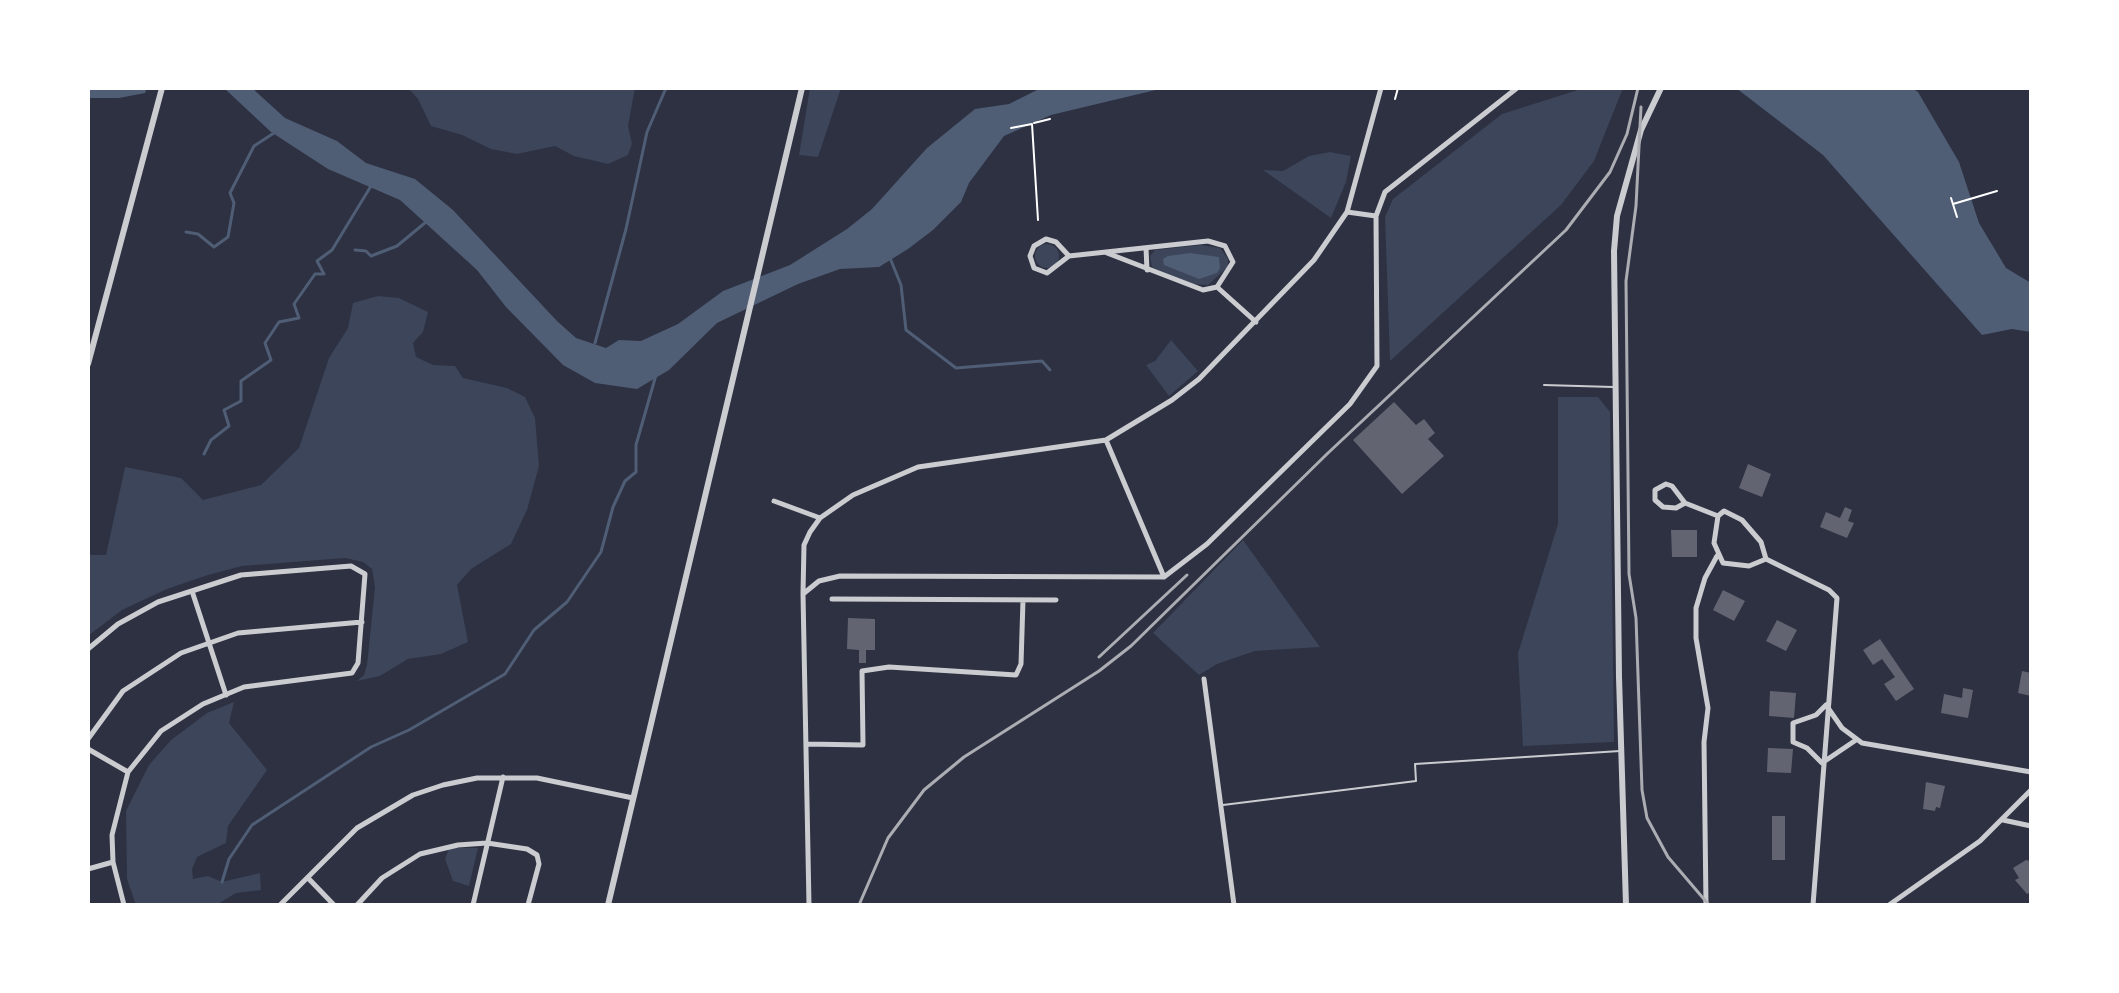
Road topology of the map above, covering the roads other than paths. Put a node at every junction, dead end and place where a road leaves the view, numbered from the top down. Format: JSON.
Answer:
{"nodes":[{"id":1,"x":162,"y":88,"type":"edge"},
{"id":2,"x":802,"y":88,"type":"edge"},
{"id":3,"x":1381,"y":88,"type":"edge"},
{"id":4,"x":1517,"y":88,"type":"edge"},
{"id":5,"x":1661,"y":88,"type":"edge"},
{"id":6,"x":1347,"y":212,"type":"junction"},
{"id":7,"x":1376,"y":216,"type":"junction"},
{"id":8,"x":1146,"y":248,"type":"junction"},
{"id":9,"x":1107,"y":253,"type":"junction"},
{"id":10,"x":1069,"y":256,"type":"junction"},
{"id":11,"x":1147,"y":270,"type":"junction"},
{"id":12,"x":1217,"y":287,"type":"junction"},
{"id":13,"x":1256,"y":322,"type":"junction"},
{"id":14,"x":88,"y":364,"type":"edge"},
{"id":15,"x":1544,"y":385,"type":"dead end"},
{"id":16,"x":1614,"y":387,"type":"junction"},
{"id":17,"x":1106,"y":440,"type":"junction"},
{"id":18,"x":774,"y":501,"type":"dead end"},
{"id":19,"x":1685,"y":503,"type":"junction"},
{"id":20,"x":1718,"y":516,"type":"junction"},
{"id":21,"x":820,"y":518,"type":"junction"},
{"id":22,"x":1717,"y":556,"type":"junction"},
{"id":23,"x":1766,"y":559,"type":"junction"},
{"id":24,"x":1164,"y":577,"type":"junction"},
{"id":25,"x":192,"y":591,"type":"junction"},
{"id":26,"x":803,"y":594,"type":"junction"},
{"id":27,"x":832,"y":599,"type":"dead end"},
{"id":28,"x":1023,"y":600,"type":"junction"},
{"id":29,"x":1056,"y":600,"type":"dead end"},
{"id":30,"x":362,"y":622,"type":"junction"},
{"id":31,"x":209,"y":642,"type":"junction"},
{"id":32,"x":88,"y":649,"type":"edge"},
{"id":33,"x":1204,"y":679,"type":"dead end"},
{"id":34,"x":226,"y":695,"type":"junction"},
{"id":35,"x":1826,"y":705,"type":"junction"},
{"id":36,"x":88,"y":739,"type":"edge"},
{"id":37,"x":1856,"y":740,"type":"junction"},
{"id":38,"x":807,"y":744,"type":"junction"},
{"id":39,"x":88,"y":749,"type":"edge"},
{"id":40,"x":1621,"y":751,"type":"junction"},
{"id":41,"x":1822,"y":763,"type":"junction"},
{"id":42,"x":128,"y":772,"type":"junction"},
{"id":43,"x":2031,"y":772,"type":"edge"},
{"id":44,"x":503,"y":777,"type":"junction"},
{"id":45,"x":2031,"y":790,"type":"edge"},
{"id":46,"x":633,"y":798,"type":"junction"},
{"id":47,"x":1221,"y":806,"type":"junction"},
{"id":48,"x":2002,"y":820,"type":"junction"},
{"id":49,"x":2031,"y":826,"type":"edge"},
{"id":50,"x":487,"y":843,"type":"junction"},
{"id":51,"x":113,"y":862,"type":"junction"},
{"id":52,"x":88,"y":869,"type":"edge"},
{"id":53,"x":308,"y":878,"type":"junction"},
{"id":54,"x":124,"y":905,"type":"edge"},
{"id":55,"x":280,"y":905,"type":"edge"},
{"id":56,"x":334,"y":905,"type":"edge"},
{"id":57,"x":357,"y":905,"type":"edge"},
{"id":58,"x":473,"y":905,"type":"edge"},
{"id":59,"x":528,"y":905,"type":"edge"},
{"id":60,"x":608,"y":905,"type":"edge"},
{"id":61,"x":809,"y":905,"type":"edge"},
{"id":62,"x":1234,"y":905,"type":"edge"},
{"id":63,"x":1626,"y":905,"type":"edge"},
{"id":64,"x":1706,"y":905,"type":"edge"},
{"id":65,"x":1813,"y":905,"type":"edge"},
{"id":66,"x":1889,"y":905,"type":"edge"}],
"edges":[{"from":1,"to":14,"type":"street"},
{"from":2,"to":46,"type":"street"},
{"from":3,"to":6,"type":"street"},
{"from":4,"to":7,"type":"street"},
{"from":5,"to":16,"type":"street"},
{"from":6,"to":7,"type":"street"},
{"from":6,"to":13,"type":"street"},
{"from":7,"to":24,"type":"street"},
{"from":8,"to":9,"type":"street"},
{"from":8,"to":11,"type":"street"},
{"from":8,"to":12,"type":"street"},
{"from":9,"to":10,"type":"street"},
{"from":9,"to":11,"type":"street"},
{"from":10,"to":10,"type":"street"},
{"from":11,"to":12,"type":"street"},
{"from":12,"to":13,"type":"street"},
{"from":13,"to":17,"type":"street"},
{"from":15,"to":16,"type":"lane"},
{"from":16,"to":40,"type":"street"},
{"from":17,"to":21,"type":"street"},
{"from":17,"to":24,"type":"street"},
{"from":18,"to":21,"type":"street"},
{"from":19,"to":19,"type":"street"},
{"from":19,"to":20,"type":"street"},
{"from":20,"to":22,"type":"street"},
{"from":20,"to":23,"type":"street"},
{"from":21,"to":26,"type":"street"},
{"from":22,"to":23,"type":"street"},
{"from":22,"to":64,"type":"street"},
{"from":23,"to":35,"type":"street"},
{"from":24,"to":26,"type":"street"},
{"from":25,"to":30,"type":"street"},
{"from":25,"to":31,"type":"street"},
{"from":25,"to":32,"type":"street"},
{"from":26,"to":38,"type":"street"},
{"from":27,"to":28,"type":"street"},
{"from":28,"to":29,"type":"street"},
{"from":28,"to":38,"type":"street"},
{"from":30,"to":31,"type":"street"},
{"from":30,"to":34,"type":"street"},
{"from":31,"to":34,"type":"street"},
{"from":31,"to":36,"type":"street"},
{"from":33,"to":47,"type":"street"},
{"from":34,"to":42,"type":"street"},
{"from":35,"to":37,"type":"street"},
{"from":35,"to":41,"type":"street"},
{"from":35,"to":41,"type":"street"},
{"from":37,"to":41,"type":"street"},
{"from":37,"to":43,"type":"street"},
{"from":38,"to":61,"type":"street"},
{"from":39,"to":42,"type":"street"},
{"from":40,"to":47,"type":"lane"},
{"from":40,"to":63,"type":"street"},
{"from":41,"to":65,"type":"street"},
{"from":42,"to":51,"type":"street"},
{"from":44,"to":46,"type":"street"},
{"from":44,"to":50,"type":"street"},
{"from":44,"to":53,"type":"street"},
{"from":45,"to":48,"type":"street"},
{"from":46,"to":60,"type":"street"},
{"from":47,"to":62,"type":"street"},
{"from":48,"to":49,"type":"street"},
{"from":48,"to":66,"type":"street"},
{"from":50,"to":57,"type":"street"},
{"from":50,"to":58,"type":"street"},
{"from":50,"to":59,"type":"street"},
{"from":51,"to":52,"type":"street"},
{"from":51,"to":54,"type":"street"},
{"from":53,"to":55,"type":"street"},
{"from":53,"to":56,"type":"street"}]}
